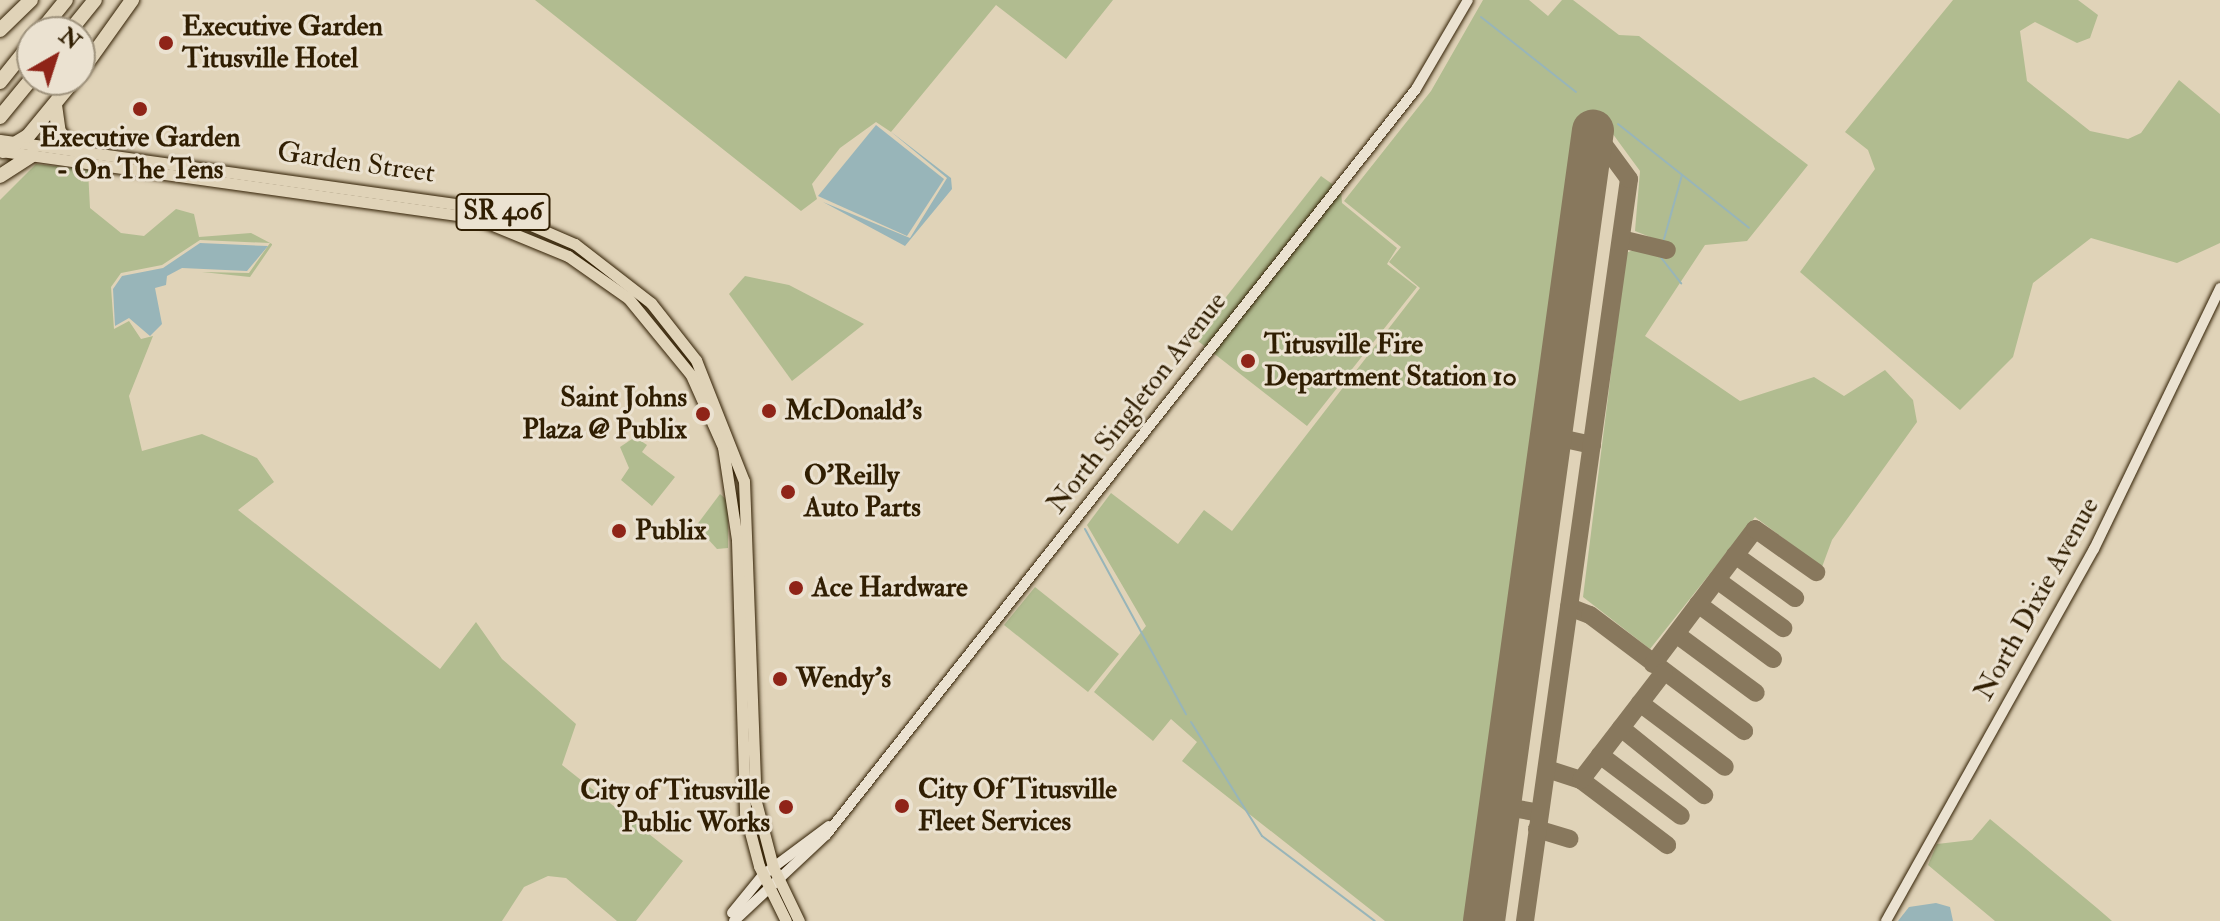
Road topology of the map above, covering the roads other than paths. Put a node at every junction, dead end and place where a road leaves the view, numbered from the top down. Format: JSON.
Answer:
{"nodes":[{"id":1,"x":31,"y":0,"type":"edge"},
{"id":2,"x":66,"y":0,"type":"edge"},
{"id":3,"x":95,"y":0,"type":"edge"},
{"id":4,"x":132,"y":0,"type":"edge"},
{"id":5,"x":1468,"y":0,"type":"edge"},
{"id":6,"x":53,"y":16,"type":"edge"},
{"id":7,"x":82,"y":16,"type":"edge"},
{"id":8,"x":0,"y":30,"type":"edge"},
{"id":9,"x":96,"y":51,"type":"edge"},
{"id":10,"x":16,"y":62,"type":"edge"},
{"id":11,"x":0,"y":82,"type":"edge"},
{"id":12,"x":17,"y":96,"type":"edge"},
{"id":13,"x":62,"y":96,"type":"edge"},
{"id":14,"x":55,"y":105,"type":"junction"},
{"id":15,"x":0,"y":117,"type":"edge"},
{"id":16,"x":18,"y":143,"type":"junction"},
{"id":17,"x":1,"y":147,"type":"edge"},
{"id":18,"x":76,"y":150,"type":"junction"},
{"id":19,"x":32,"y":155,"type":"junction"},
{"id":20,"x":0,"y":170,"type":"edge"},
{"id":21,"x":0,"y":176,"type":"edge"},
{"id":22,"x":2219,"y":291,"type":"edge"},
{"id":23,"x":739,"y":628,"type":"junction"},
{"id":24,"x":739,"y":659,"type":"junction"},
{"id":25,"x":753,"y":660,"type":"junction"},
{"id":26,"x":753,"y":692,"type":"junction"},
{"id":27,"x":829,"y":826,"type":"junction"},
{"id":28,"x":773,"y":867,"type":"junction"},
{"id":29,"x":770,"y":880,"type":"junction"},
{"id":30,"x":727,"y":921,"type":"edge"},
{"id":31,"x":734,"y":921,"type":"edge"},
{"id":32,"x":786,"y":921,"type":"edge"},
{"id":33,"x":799,"y":921,"type":"edge"},
{"id":34,"x":1886,"y":921,"type":"edge"}],
"edges":[{"from":1,"to":8,"type":"highway"},
{"from":2,"to":6,"type":"highway"},
{"from":3,"to":7,"type":"highway"},
{"from":4,"to":9,"type":"highway"},
{"from":5,"to":27,"type":"street","name":"North Singleton Avenue"},
{"from":10,"to":11,"type":"highway"},
{"from":12,"to":15,"type":"highway"},
{"from":13,"to":14,"type":"highway"},
{"from":14,"to":16,"type":"highway"},
{"from":14,"to":18,"type":"highway"},
{"from":16,"to":17,"type":"highway"},
{"from":16,"to":18,"type":"main road","name":"Garden Street","number":"SR 406"},
{"from":17,"to":19,"type":"main road","name":"Garden Street","number":"SR 406"},
{"from":17,"to":20,"type":"highway"},
{"from":18,"to":25,"type":"main road","name":"Garden Street","number":"SR 406"},
{"from":19,"to":21,"type":"highway"},
{"from":19,"to":23,"type":"main road","name":"Garden Street","number":"SR 406"},
{"from":22,"to":34,"type":"street","name":"North Dixie Avenue"},
{"from":23,"to":24,"type":"main road","name":"Garden Street","number":"SR 406"},
{"from":23,"to":25,"type":"main road"},
{"from":24,"to":26,"type":"main road"},
{"from":24,"to":29,"type":"main road","name":"Garden Street","number":"SR 406"},
{"from":25,"to":26,"type":"main road","name":"Garden Street","number":"SR 406"},
{"from":26,"to":28,"type":"main road","name":"Garden Street","number":"SR 406"},
{"from":27,"to":28,"type":"street","name":"North Singleton Avenue"},
{"from":27,"to":29,"type":"street","name":"North Singleton Avenue"},
{"from":28,"to":29,"type":"main road","name":"Garden Street","number":"SR 406"},
{"from":29,"to":30,"type":"street"},
{"from":29,"to":31,"type":"street"},
{"from":29,"to":32,"type":"main road","name":"Garden Street","number":"SR 406"},
{"from":29,"to":33,"type":"main road","name":"Garden Street","number":"SR 406"}]}
